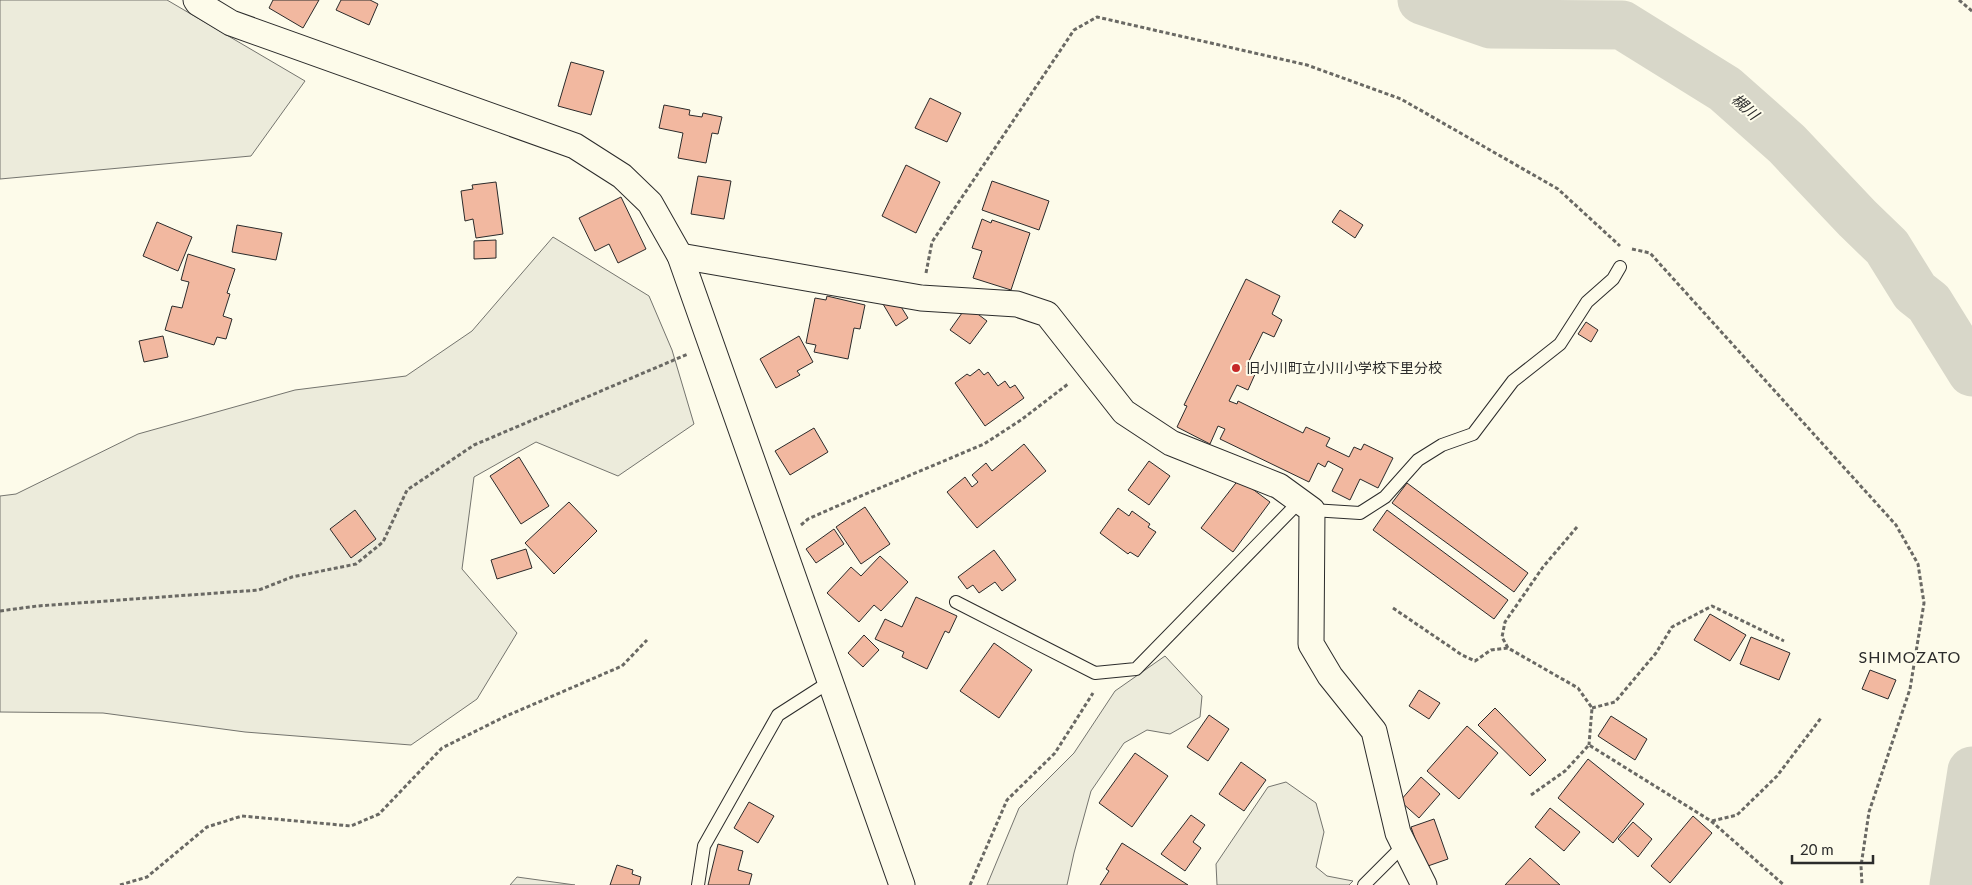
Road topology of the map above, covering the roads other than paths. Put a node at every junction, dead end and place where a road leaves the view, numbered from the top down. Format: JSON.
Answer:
{"nodes":[{"id":1,"x":196,"y":0,"type":"edge"},
{"id":2,"x":680,"y":256,"type":"junction"},
{"id":3,"x":1620,"y":267,"type":"road end"},
{"id":4,"x":1306,"y":506,"type":"junction"},
{"id":5,"x":956,"y":602,"type":"dead end"},
{"id":6,"x":831,"y":681,"type":"junction"},
{"id":7,"x":1404,"y":845,"type":"junction"},
{"id":8,"x":698,"y":885,"type":"edge"},
{"id":9,"x":902,"y":885,"type":"edge"},
{"id":10,"x":1364,"y":885,"type":"edge"},
{"id":11,"x":1424,"y":885,"type":"edge"}],
"edges":[{"from":1,"to":2,"type":"street"},
{"from":2,"to":4,"type":"street"},
{"from":2,"to":6,"type":"street"},
{"from":3,"to":4,"type":"lane"},
{"from":4,"to":5,"type":"lane"},
{"from":4,"to":7,"type":"street"},
{"from":6,"to":8,"type":"lane"},
{"from":6,"to":9,"type":"street"},
{"from":7,"to":10,"type":"lane"},
{"from":7,"to":11,"type":"street"}]}
